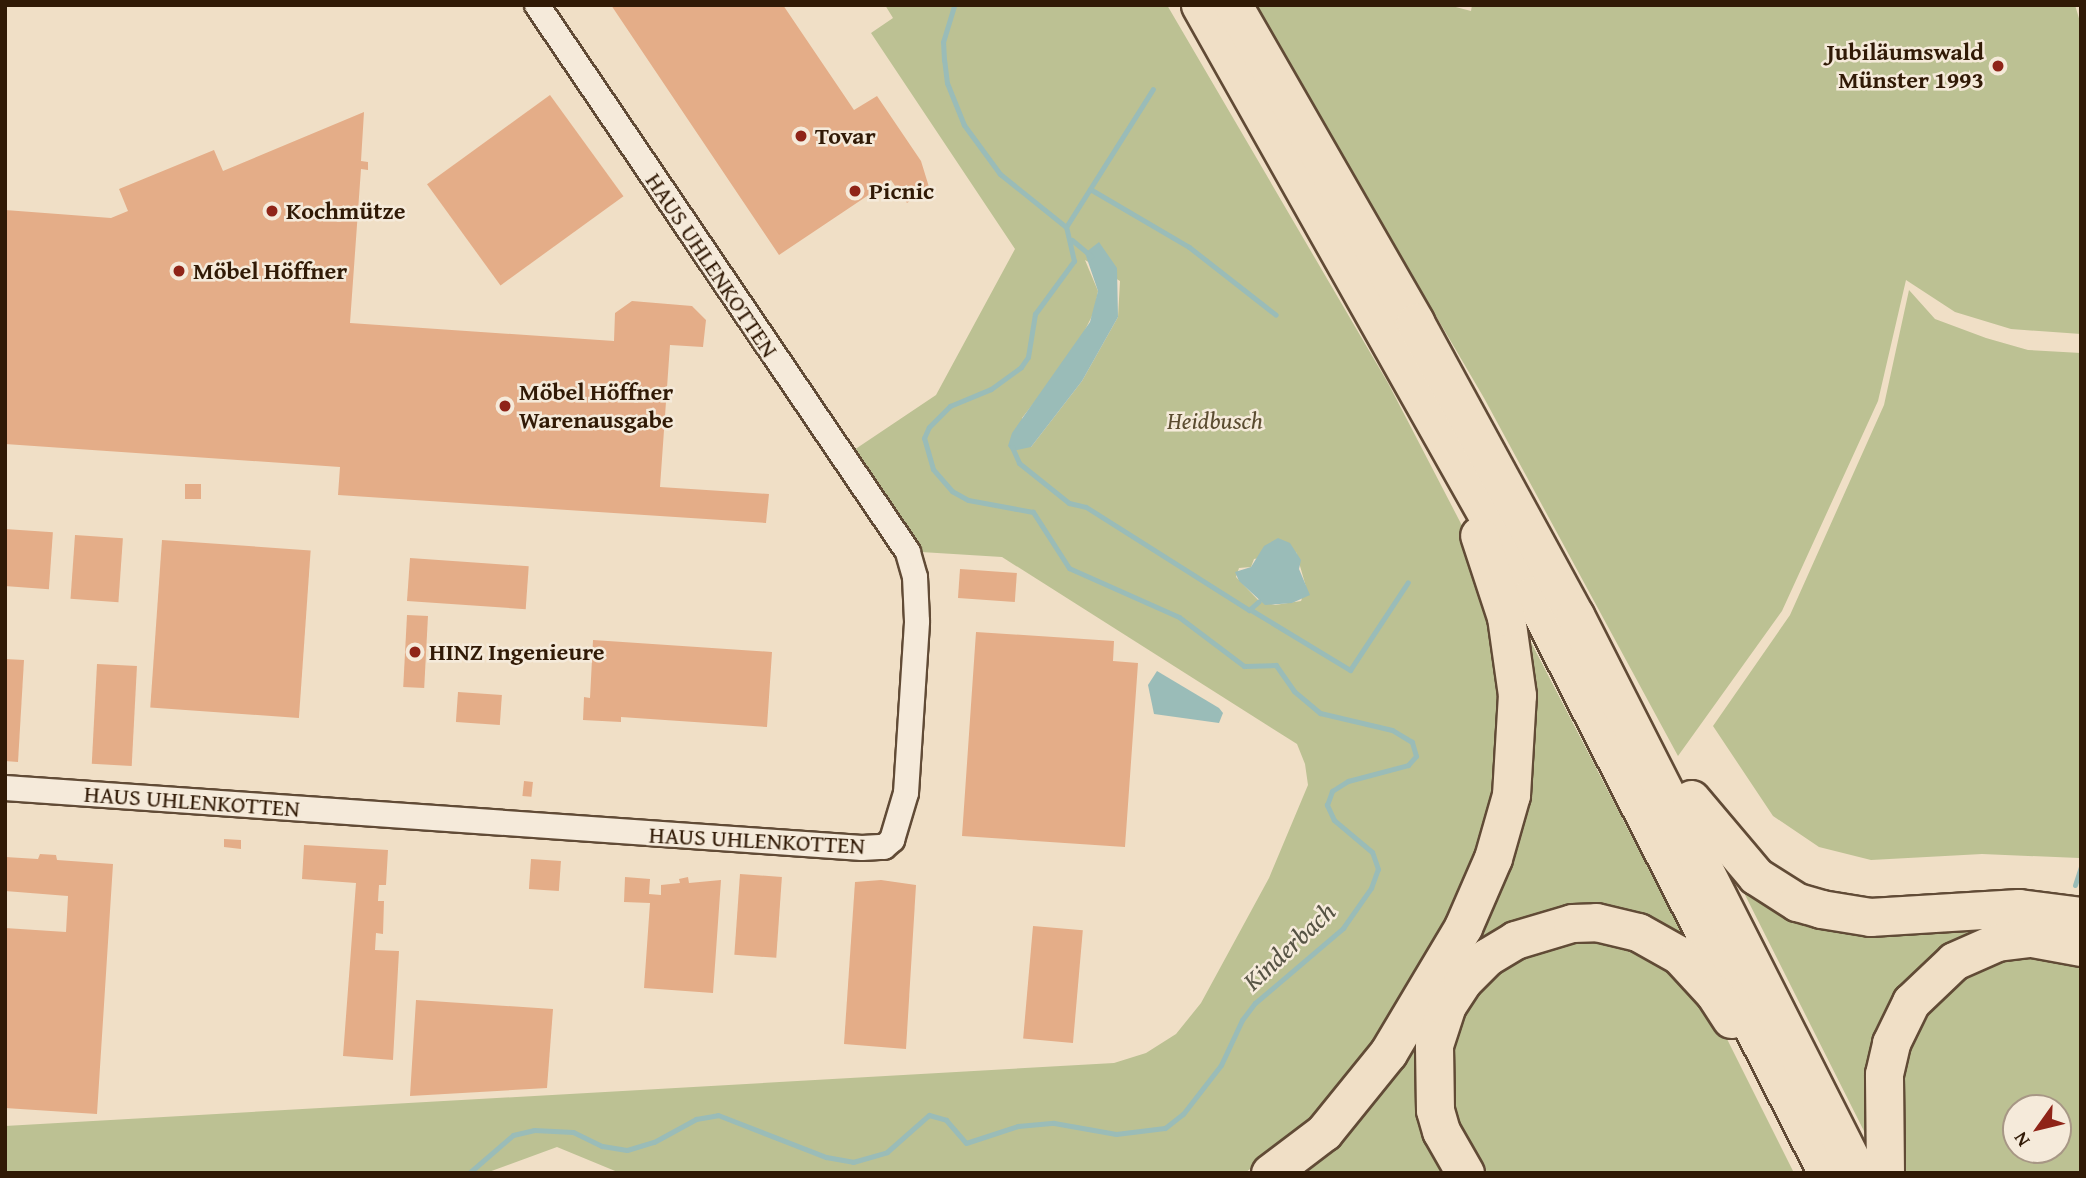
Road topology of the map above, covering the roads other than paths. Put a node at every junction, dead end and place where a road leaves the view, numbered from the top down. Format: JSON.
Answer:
{"nodes":[{"id":1,"x":537,"y":5,"type":"edge"},
{"id":2,"x":1200,"y":5,"type":"edge"},
{"id":3,"x":1233,"y":5,"type":"edge"},
{"id":4,"x":1391,"y":336,"type":"junction"},
{"id":5,"x":1575,"y":615,"type":"junction"},
{"id":6,"x":5,"y":788,"type":"edge"},
{"id":7,"x":2081,"y":916,"type":"edge"},
{"id":8,"x":2081,"y":947,"type":"edge"},
{"id":9,"x":1824,"y":1165,"type":"edge"},
{"id":10,"x":1270,"y":1173,"type":"edge"},
{"id":11,"x":1465,"y":1173,"type":"edge"},
{"id":12,"x":1858,"y":1173,"type":"edge"},
{"id":13,"x":1885,"y":1173,"type":"edge"}],
"edges":[{"from":1,"to":6,"type":"street","name":"HAUS UHLENKOTTEN"},
{"from":2,"to":4,"type":"highway"},
{"from":3,"to":5,"type":"highway"},
{"from":4,"to":9,"type":"highway"},
{"from":4,"to":10,"type":"highway"},
{"from":5,"to":7,"type":"highway"},
{"from":5,"to":12,"type":"highway"},
{"from":8,"to":13,"type":"highway"},
{"from":9,"to":11,"type":"highway"}]}
